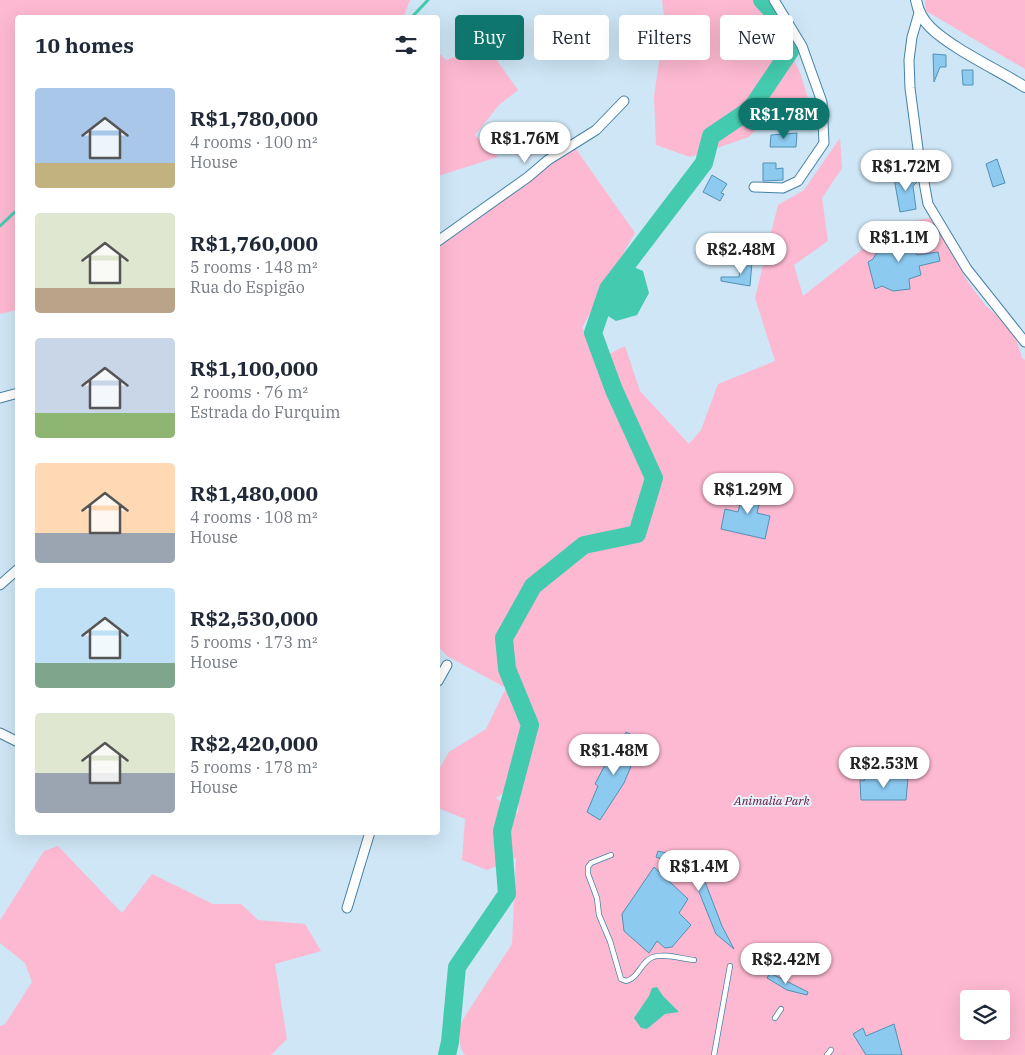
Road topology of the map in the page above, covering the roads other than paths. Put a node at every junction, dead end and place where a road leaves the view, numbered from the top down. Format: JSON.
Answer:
{"nodes":[{"id":1,"x":774,"y":0,"type":"edge"},
{"id":2,"x":916,"y":0,"type":"edge"},
{"id":3,"x":919,"y":13,"type":"junction"},
{"id":4,"x":1025,"y":86,"type":"edge"},
{"id":5,"x":624,"y":101,"type":"dead end"},
{"id":6,"x":754,"y":187,"type":"dead end"},
{"id":7,"x":440,"y":240,"type":"edge"},
{"id":8,"x":1025,"y":342,"type":"edge"},
{"id":9,"x":15,"y":394,"type":"edge"},
{"id":10,"x":0,"y":398,"type":"edge"},
{"id":11,"x":15,"y":572,"type":"edge"},
{"id":12,"x":0,"y":585,"type":"edge"},
{"id":13,"x":447,"y":665,"type":"dead end"},
{"id":14,"x":440,"y":677,"type":"edge"},
{"id":15,"x":0,"y":734,"type":"edge"},
{"id":16,"x":15,"y":741,"type":"edge"},
{"id":17,"x":369,"y":835,"type":"edge"},
{"id":18,"x":611,"y":855,"type":"dead end"},
{"id":19,"x":347,"y":908,"type":"dead end"},
{"id":20,"x":694,"y":960,"type":"dead end"},
{"id":21,"x":730,"y":966,"type":"dead end"},
{"id":22,"x":781,"y":1009,"type":"dead end"},
{"id":23,"x":775,"y":1018,"type":"dead end"},
{"id":24,"x":714,"y":1055,"type":"edge"}],
"edges":[{"from":1,"to":6,"type":"street"},
{"from":2,"to":3,"type":"street"},
{"from":3,"to":4,"type":"street"},
{"from":3,"to":8,"type":"street"},
{"from":5,"to":7,"type":"street"},
{"from":9,"to":10,"type":"street"},
{"from":11,"to":12,"type":"street"},
{"from":13,"to":14,"type":"street"},
{"from":15,"to":16,"type":"street"},
{"from":17,"to":19,"type":"street"},
{"from":18,"to":20,"type":"lane"},
{"from":21,"to":24,"type":"lane"},
{"from":22,"to":23,"type":"lane"}]}
